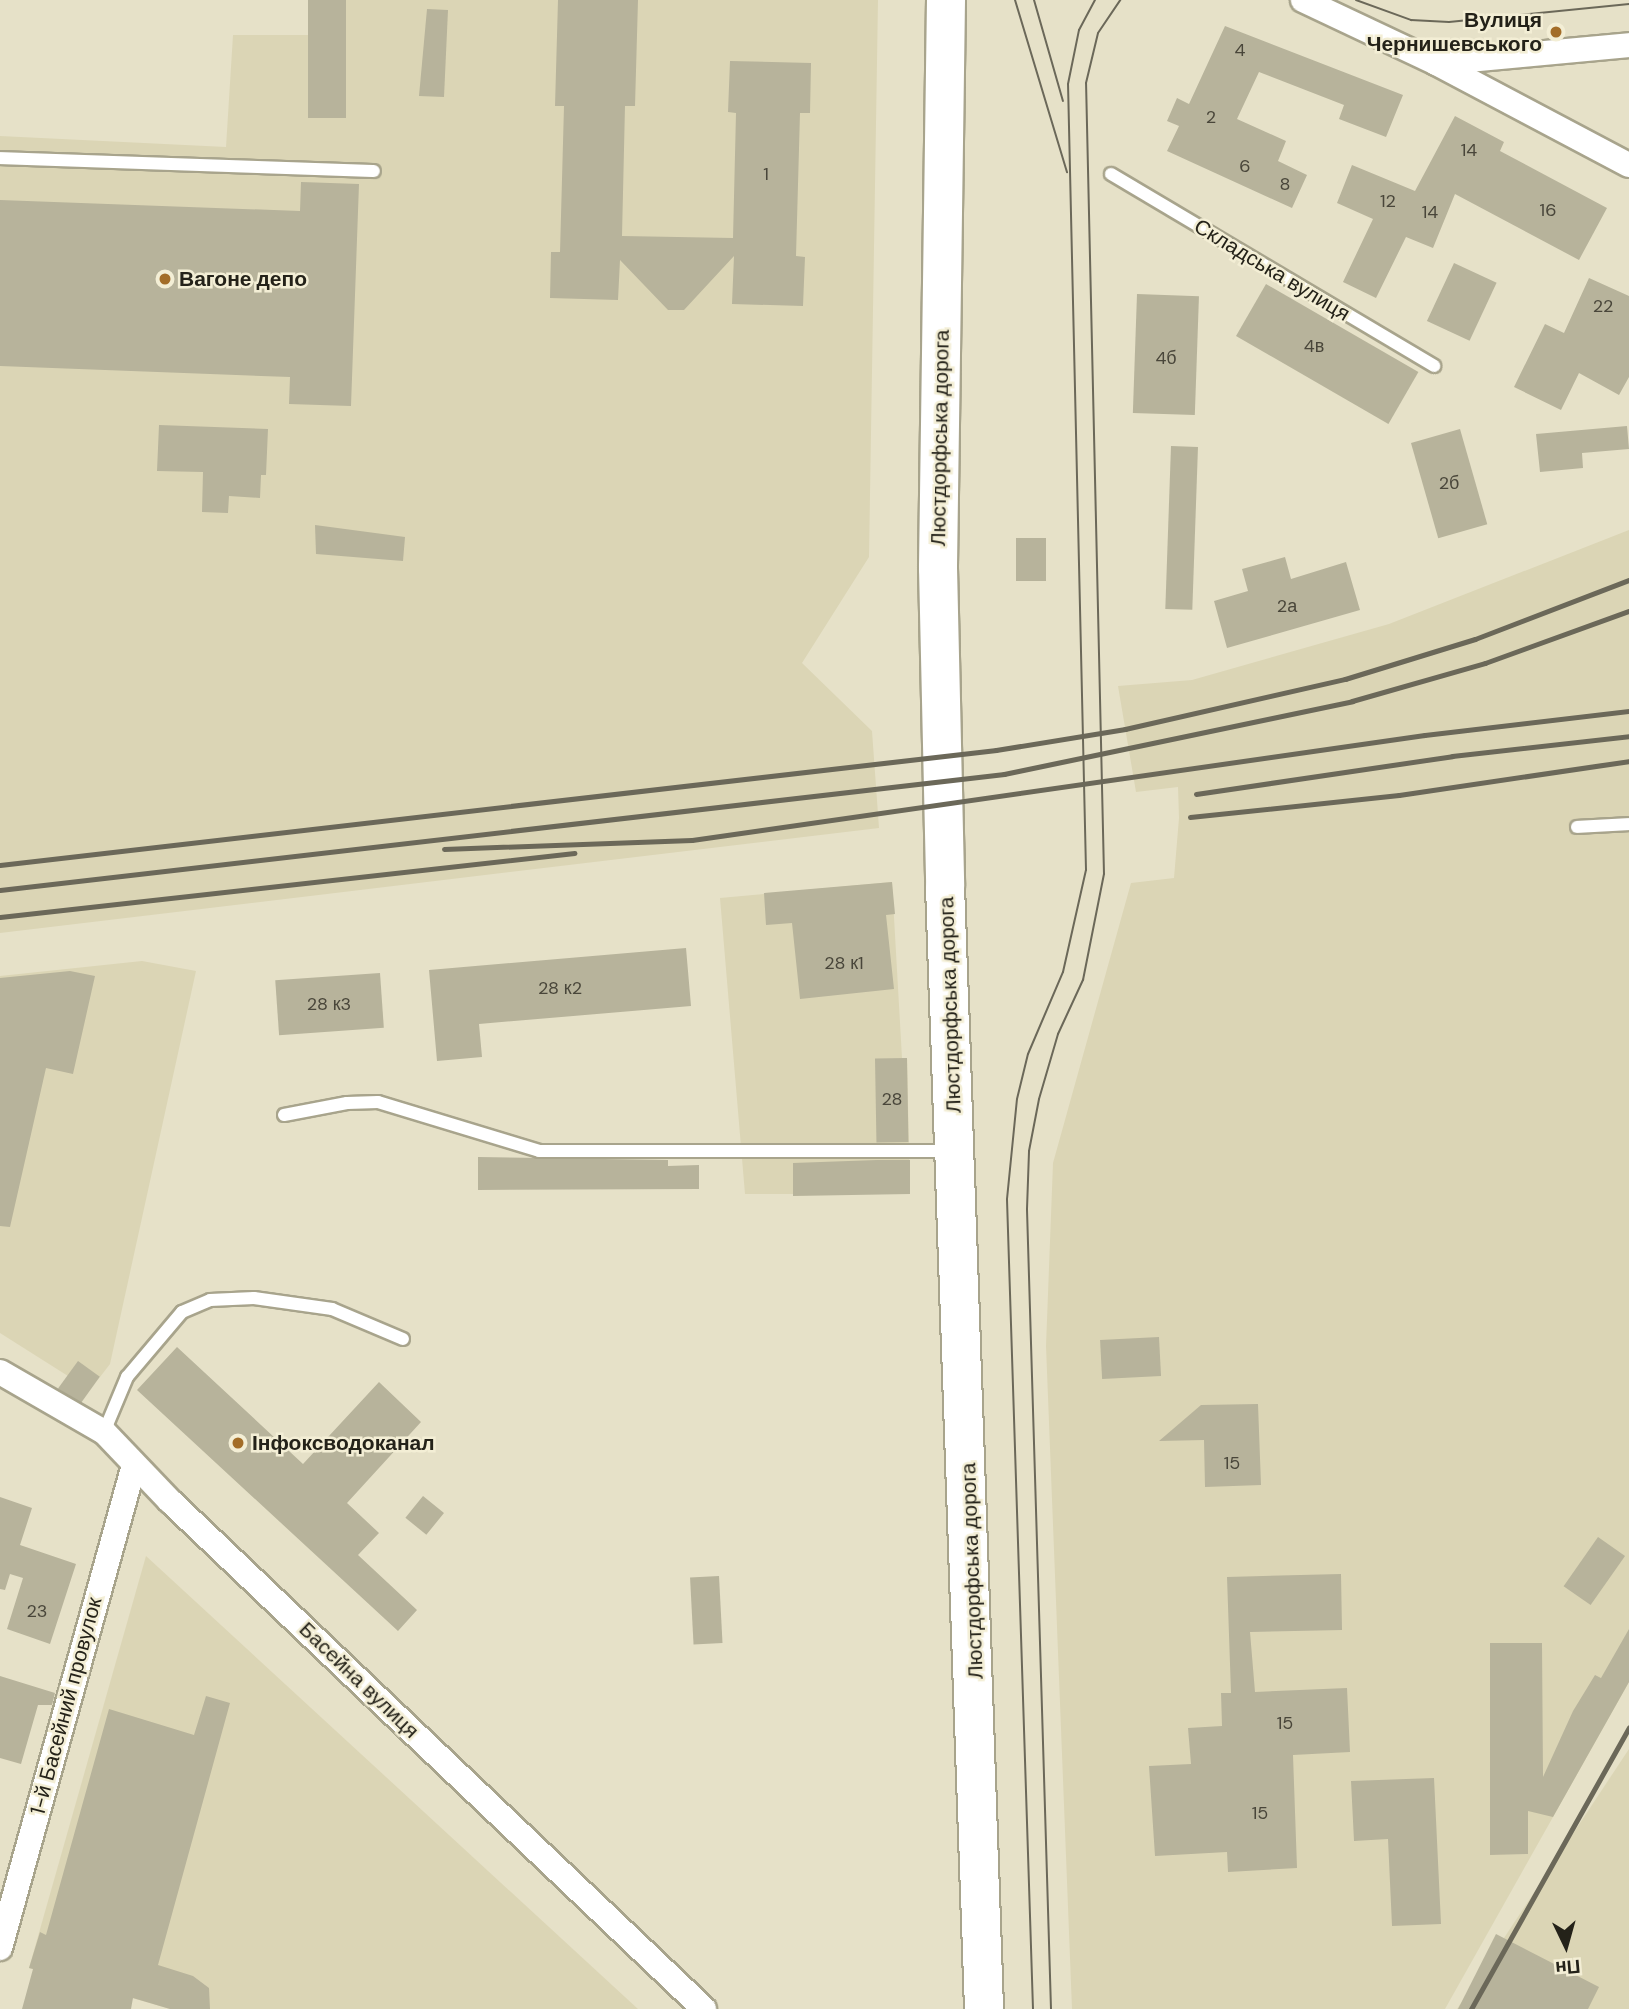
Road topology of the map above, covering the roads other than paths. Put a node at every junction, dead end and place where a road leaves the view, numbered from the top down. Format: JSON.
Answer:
{"nodes":[{"id":1,"x":946,"y":0,"type":"edge"},
{"id":2,"x":1303,"y":0,"type":"edge"},
{"id":3,"x":1629,"y":45,"type":"edge"},
{"id":4,"x":1436,"y":63,"type":"junction"},
{"id":5,"x":0,"y":158,"type":"edge"},
{"id":6,"x":1629,"y":165,"type":"edge"},
{"id":7,"x":374,"y":171,"type":"dead end"},
{"id":8,"x":1111,"y":174,"type":"dead end"},
{"id":9,"x":1434,"y":366,"type":"dead end"},
{"id":10,"x":1629,"y":824,"type":"edge"},
{"id":11,"x":1577,"y":827,"type":"dead end"},
{"id":12,"x":284,"y":1115,"type":"dead end"},
{"id":13,"x":955,"y":1151,"type":"junction"},
{"id":14,"x":403,"y":1339,"type":"dead end"},
{"id":15,"x":0,"y":1372,"type":"edge"},
{"id":16,"x":104,"y":1432,"type":"junction"},
{"id":17,"x":134,"y":1465,"type":"junction"},
{"id":18,"x":0,"y":1948,"type":"edge"},
{"id":19,"x":704,"y":2009,"type":"edge"},
{"id":20,"x":984,"y":2009,"type":"edge"}],
"edges":[{"from":1,"to":13,"type":"main road","name":"Люстдорфська дорога"},
{"from":2,"to":4,"type":"street"},
{"from":3,"to":4,"type":"street"},
{"from":4,"to":6,"type":"street"},
{"from":5,"to":7,"type":"lane"},
{"from":8,"to":9,"type":"lane","name":"Складська вулиця"},
{"from":10,"to":11,"type":"lane"},
{"from":12,"to":13,"type":"lane"},
{"from":13,"to":20,"type":"main road","name":"Люстдорфська дорога"},
{"from":14,"to":16,"type":"lane"},
{"from":15,"to":16,"type":"street","name":"Басейна вулиця"},
{"from":16,"to":17,"type":"street","name":"Басейна вулиця"},
{"from":17,"to":18,"type":"street","name":"1-й Басейний провулок"},
{"from":17,"to":19,"type":"street","name":"Басейна вулиця"}]}
